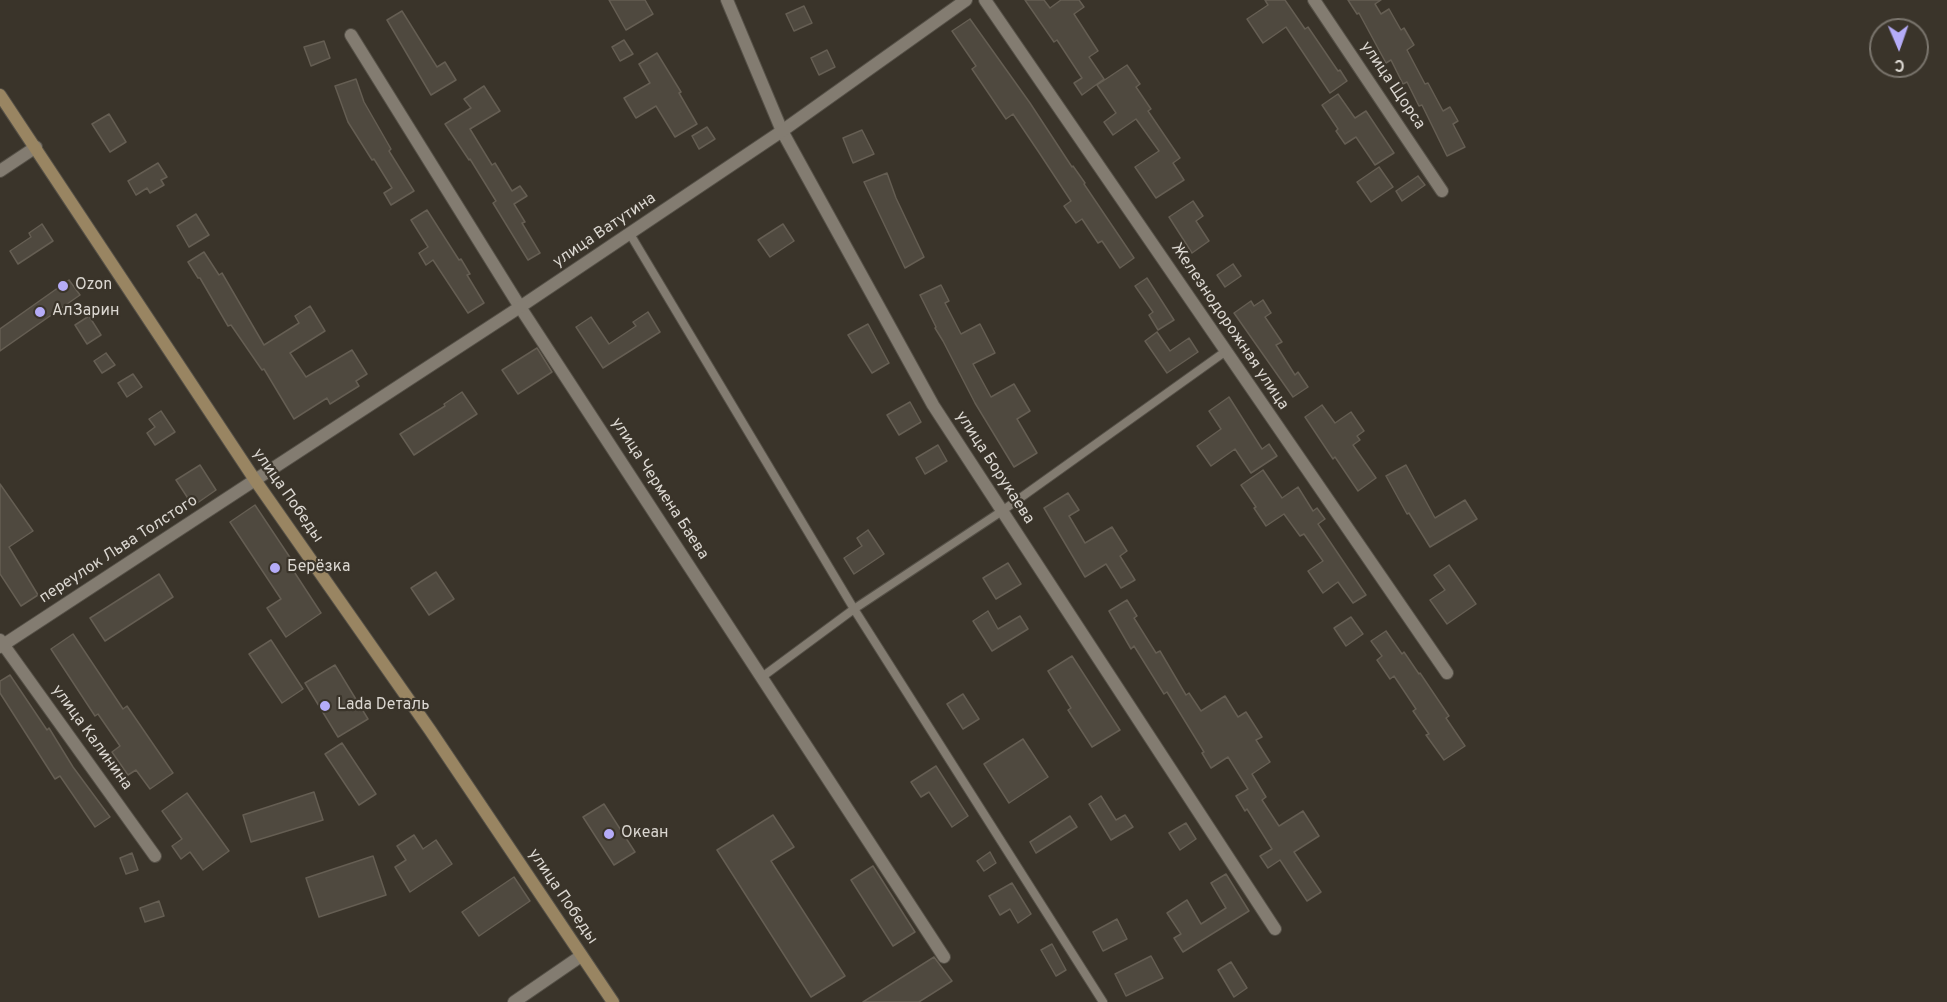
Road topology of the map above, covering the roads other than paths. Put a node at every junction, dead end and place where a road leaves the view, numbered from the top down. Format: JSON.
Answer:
{"nodes":[{"id":1,"x":726,"y":0,"type":"edge"},
{"id":2,"x":966,"y":0,"type":"edge"},
{"id":3,"x":985,"y":0,"type":"edge"},
{"id":4,"x":1314,"y":0,"type":"edge"},
{"id":5,"x":351,"y":35,"type":"dead end"},
{"id":6,"x":0,"y":95,"type":"edge"},
{"id":7,"x":782,"y":131,"type":"junction"},
{"id":8,"x":36,"y":147,"type":"junction"},
{"id":9,"x":0,"y":171,"type":"edge"},
{"id":10,"x":1442,"y":190,"type":"dead end"},
{"id":11,"x":630,"y":234,"type":"junction"},
{"id":12,"x":520,"y":307,"type":"junction"},
{"id":13,"x":1226,"y":351,"type":"junction"},
{"id":14,"x":255,"y":480,"type":"junction"},
{"id":15,"x":1002,"y":512,"type":"junction"},
{"id":16,"x":854,"y":609,"type":"junction"},
{"id":17,"x":1,"y":644,"type":"edge"},
{"id":18,"x":1447,"y":673,"type":"dead end"},
{"id":19,"x":762,"y":677,"type":"junction"},
{"id":20,"x":155,"y":856,"type":"dead end"},
{"id":21,"x":1275,"y":929,"type":"dead end"},
{"id":22,"x":581,"y":956,"type":"junction"},
{"id":23,"x":944,"y":957,"type":"dead end"},
{"id":24,"x":514,"y":1002,"type":"edge"},
{"id":25,"x":613,"y":1002,"type":"edge"},
{"id":26,"x":1103,"y":1002,"type":"edge"}],
"edges":[{"from":1,"to":7,"type":"street","name":"улица Борукаева"},
{"from":2,"to":7,"type":"street","name":"улица Ватутина"},
{"from":3,"to":13,"type":"street","name":"Железнодорожная улица"},
{"from":4,"to":10,"type":"street","name":"улица Щорса"},
{"from":5,"to":12,"type":"street","name":"улица Чермена Баева"},
{"from":6,"to":8,"type":"main road","name":"улица Победы"},
{"from":7,"to":11,"type":"street","name":"улица Ватутина"},
{"from":7,"to":15,"type":"street","name":"улица Борукаева"},
{"from":8,"to":9,"type":"street"},
{"from":8,"to":14,"type":"main road","name":"улица Победы"},
{"from":11,"to":12,"type":"street","name":"улица Ватутина"},
{"from":11,"to":16,"type":"lane"},
{"from":12,"to":14,"type":"street","name":"улица Ватутина"},
{"from":12,"to":19,"type":"street","name":"улица Чермена Баева"},
{"from":13,"to":15,"type":"lane"},
{"from":13,"to":18,"type":"street","name":"Железнодорожная улица"},
{"from":14,"to":17,"type":"street","name":"переулок Льва Толстого"},
{"from":14,"to":22,"type":"main road","name":"улица Победы"},
{"from":15,"to":16,"type":"lane"},
{"from":15,"to":21,"type":"street","name":"улица Борукаева"},
{"from":16,"to":19,"type":"lane"},
{"from":16,"to":26,"type":"lane"},
{"from":17,"to":20,"type":"street","name":"улица Калинина"},
{"from":19,"to":23,"type":"street","name":"улица Чермена Баева"},
{"from":22,"to":24,"type":"street"},
{"from":22,"to":25,"type":"main road","name":"улица Победы"}]}
